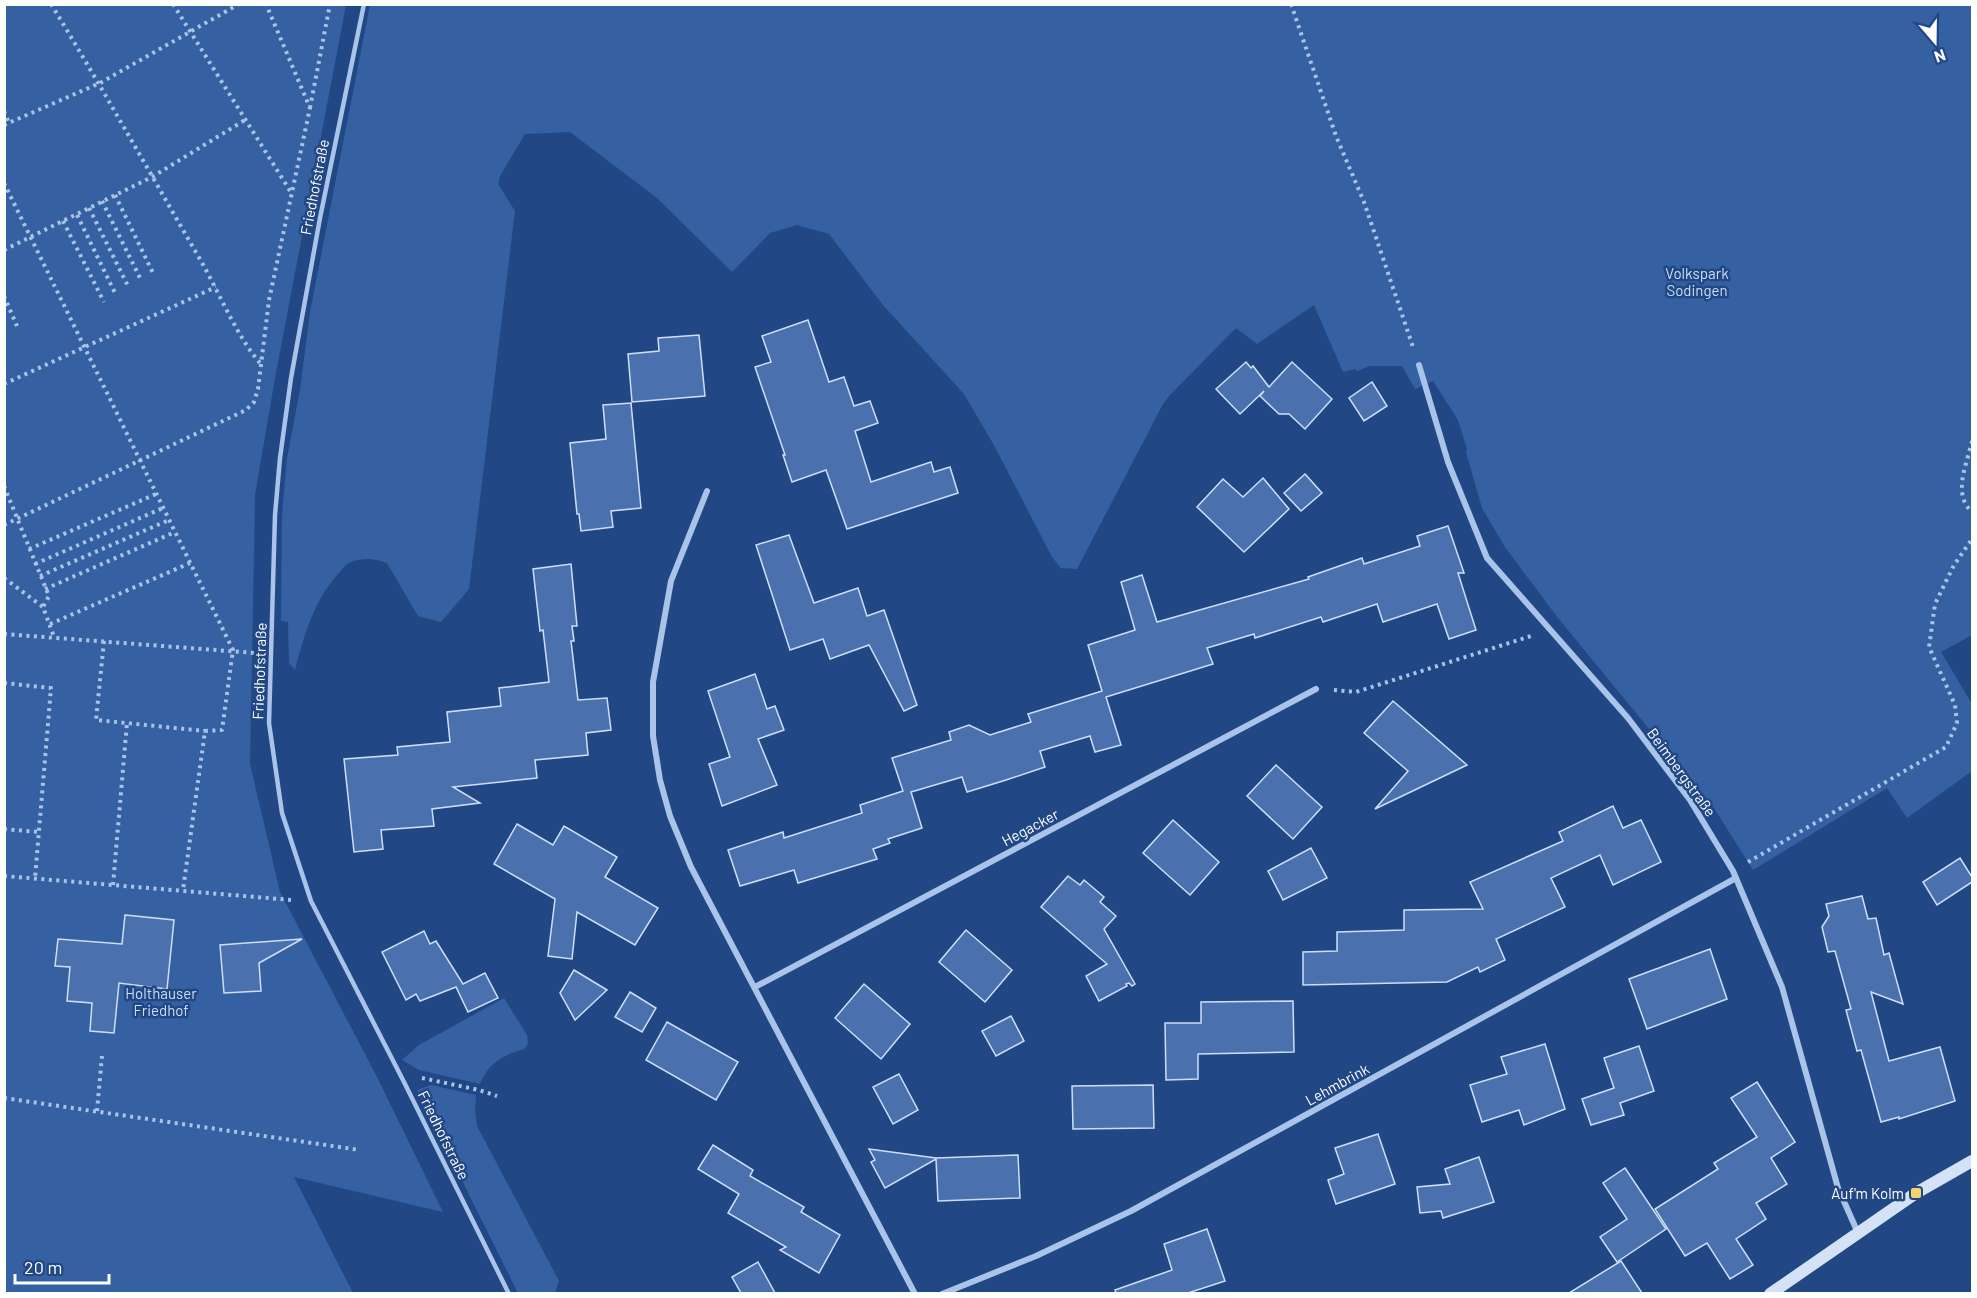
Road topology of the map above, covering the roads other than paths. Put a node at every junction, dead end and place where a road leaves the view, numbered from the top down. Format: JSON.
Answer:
{"nodes":[{"id":1,"x":364,"y":4,"type":"edge"},
{"id":2,"x":1419,"y":365,"type":"road end"},
{"id":3,"x":707,"y":491,"type":"dead end"},
{"id":4,"x":1316,"y":689,"type":"dead end"},
{"id":5,"x":1736,"y":878,"type":"junction"},
{"id":6,"x":755,"y":987,"type":"junction"},
{"id":7,"x":1972,"y":1161,"type":"edge"},
{"id":8,"x":1858,"y":1234,"type":"junction"},
{"id":9,"x":509,"y":1293,"type":"edge"},
{"id":10,"x":915,"y":1293,"type":"edge"},
{"id":11,"x":942,"y":1293,"type":"edge"},
{"id":12,"x":1770,"y":1293,"type":"edge"}],
"edges":[{"from":1,"to":9,"type":"lane","name":"Friedhofstraße"},
{"from":2,"to":5,"type":"street","name":"Beimbergstraße"},
{"from":3,"to":6,"type":"street"},
{"from":4,"to":6,"type":"street","name":"Hegacker"},
{"from":5,"to":8,"type":"street","name":"Beimbergstraße"},
{"from":5,"to":11,"type":"street","name":"Lehmbrink"},
{"from":6,"to":10,"type":"street"},
{"from":7,"to":8,"type":"main road"},
{"from":8,"to":12,"type":"main road"}]}
